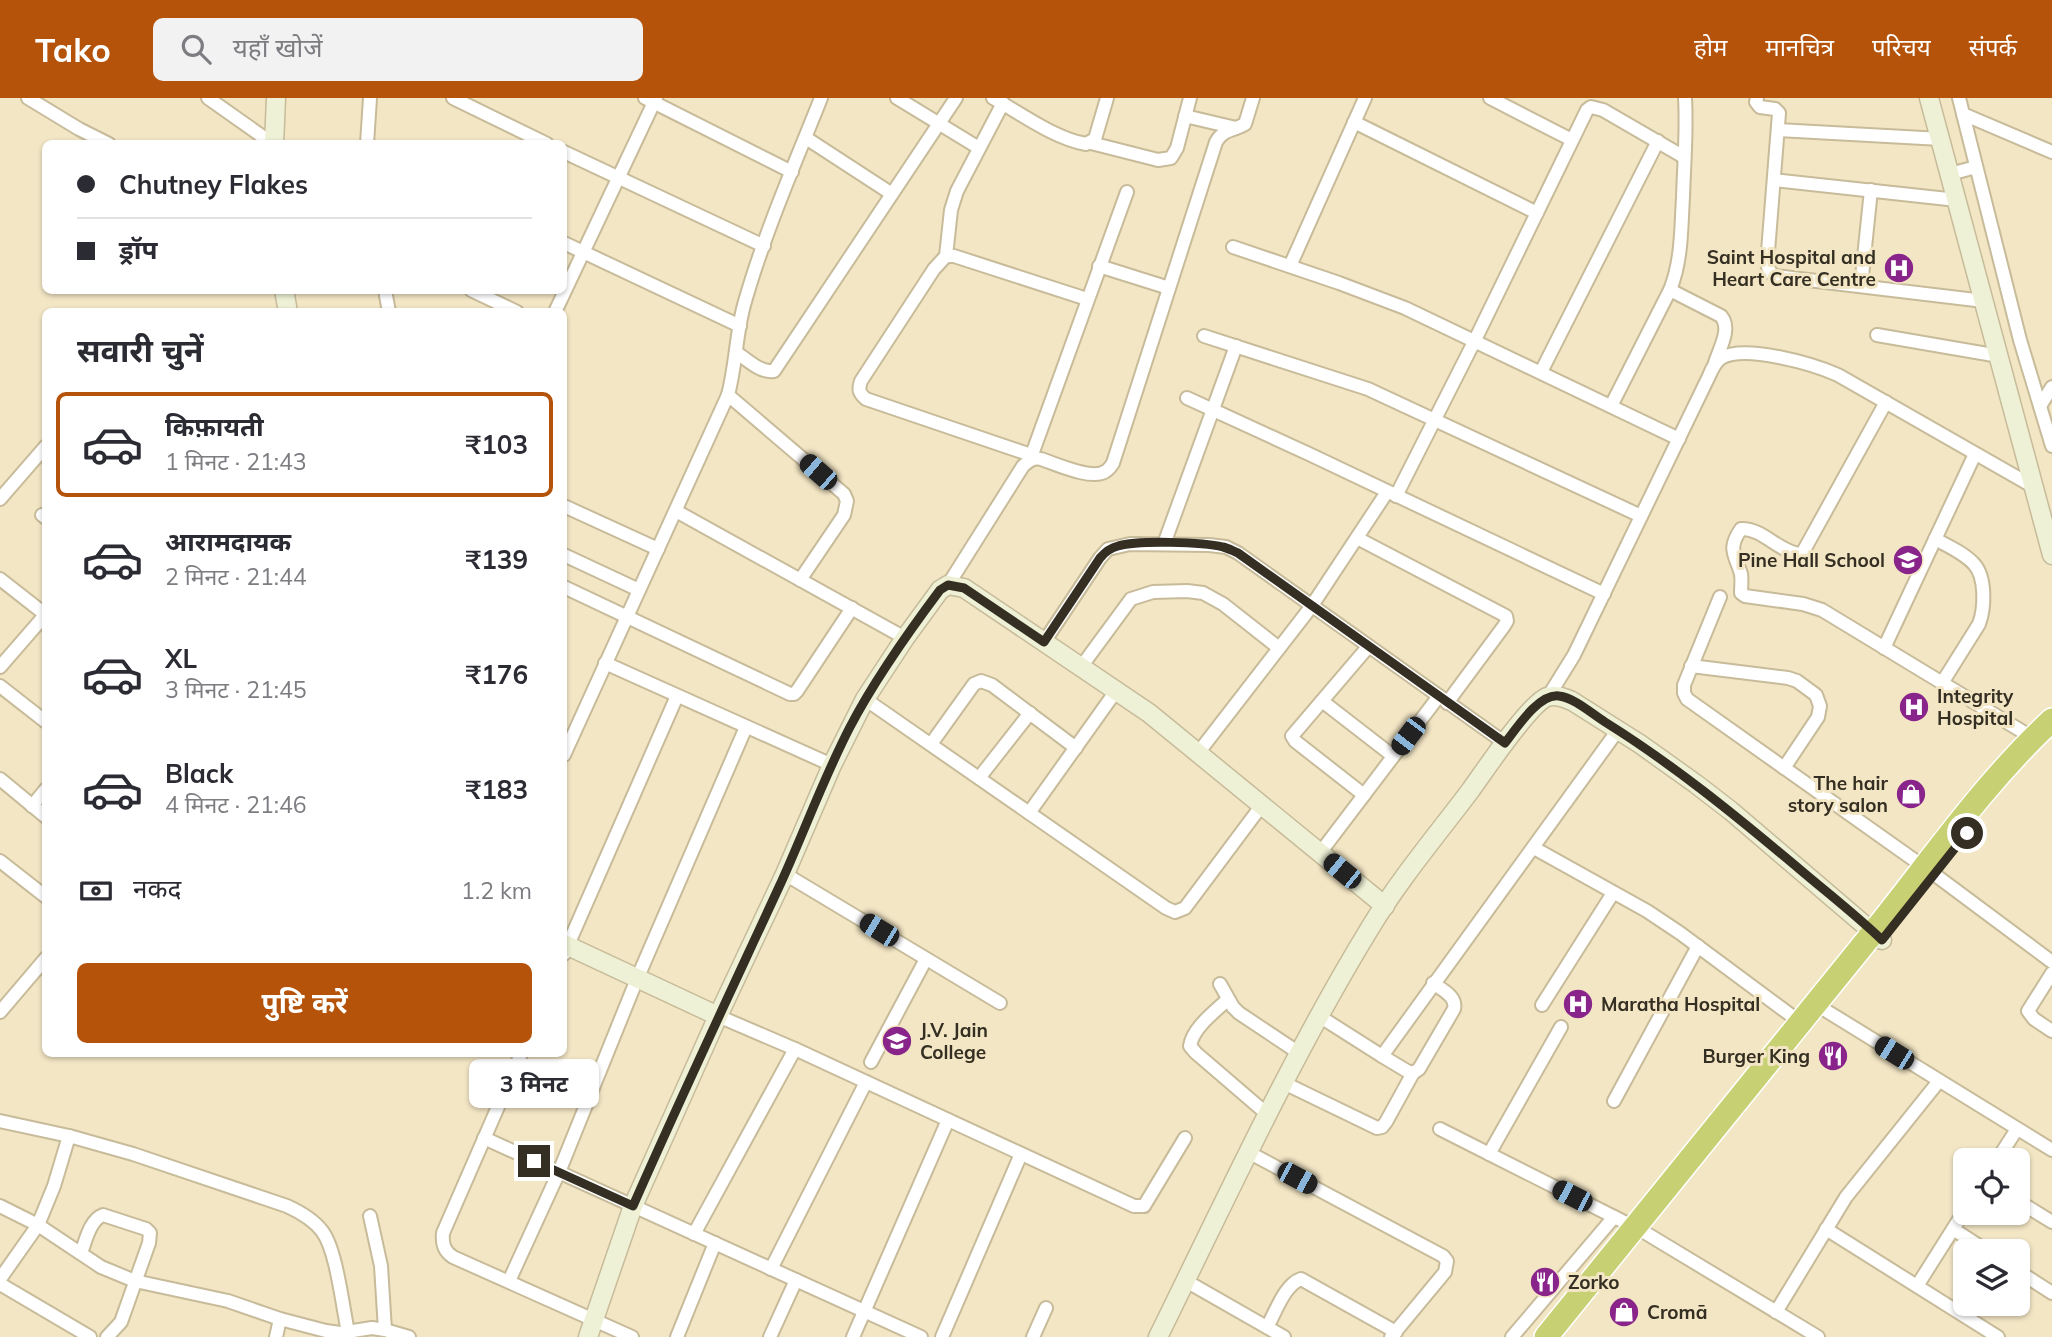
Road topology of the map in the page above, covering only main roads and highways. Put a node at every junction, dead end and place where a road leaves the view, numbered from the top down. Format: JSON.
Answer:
{"nodes":[{"id":1,"x":2052,"y":720,"type":"edge"},
{"id":2,"x":2043,"y":739,"type":"edge"},
{"id":3,"x":1878,"y":936,"type":"junction"},
{"id":4,"x":1631,"y":1226,"type":"junction"},
{"id":5,"x":1556,"y":1335,"type":"edge"}],
"edges":[{"from":1,"to":2,"type":"highway"},
{"from":2,"to":3,"type":"highway"},
{"from":3,"to":4,"type":"highway"},
{"from":3,"to":4,"type":"highway"},
{"from":4,"to":5,"type":"highway"}]}
